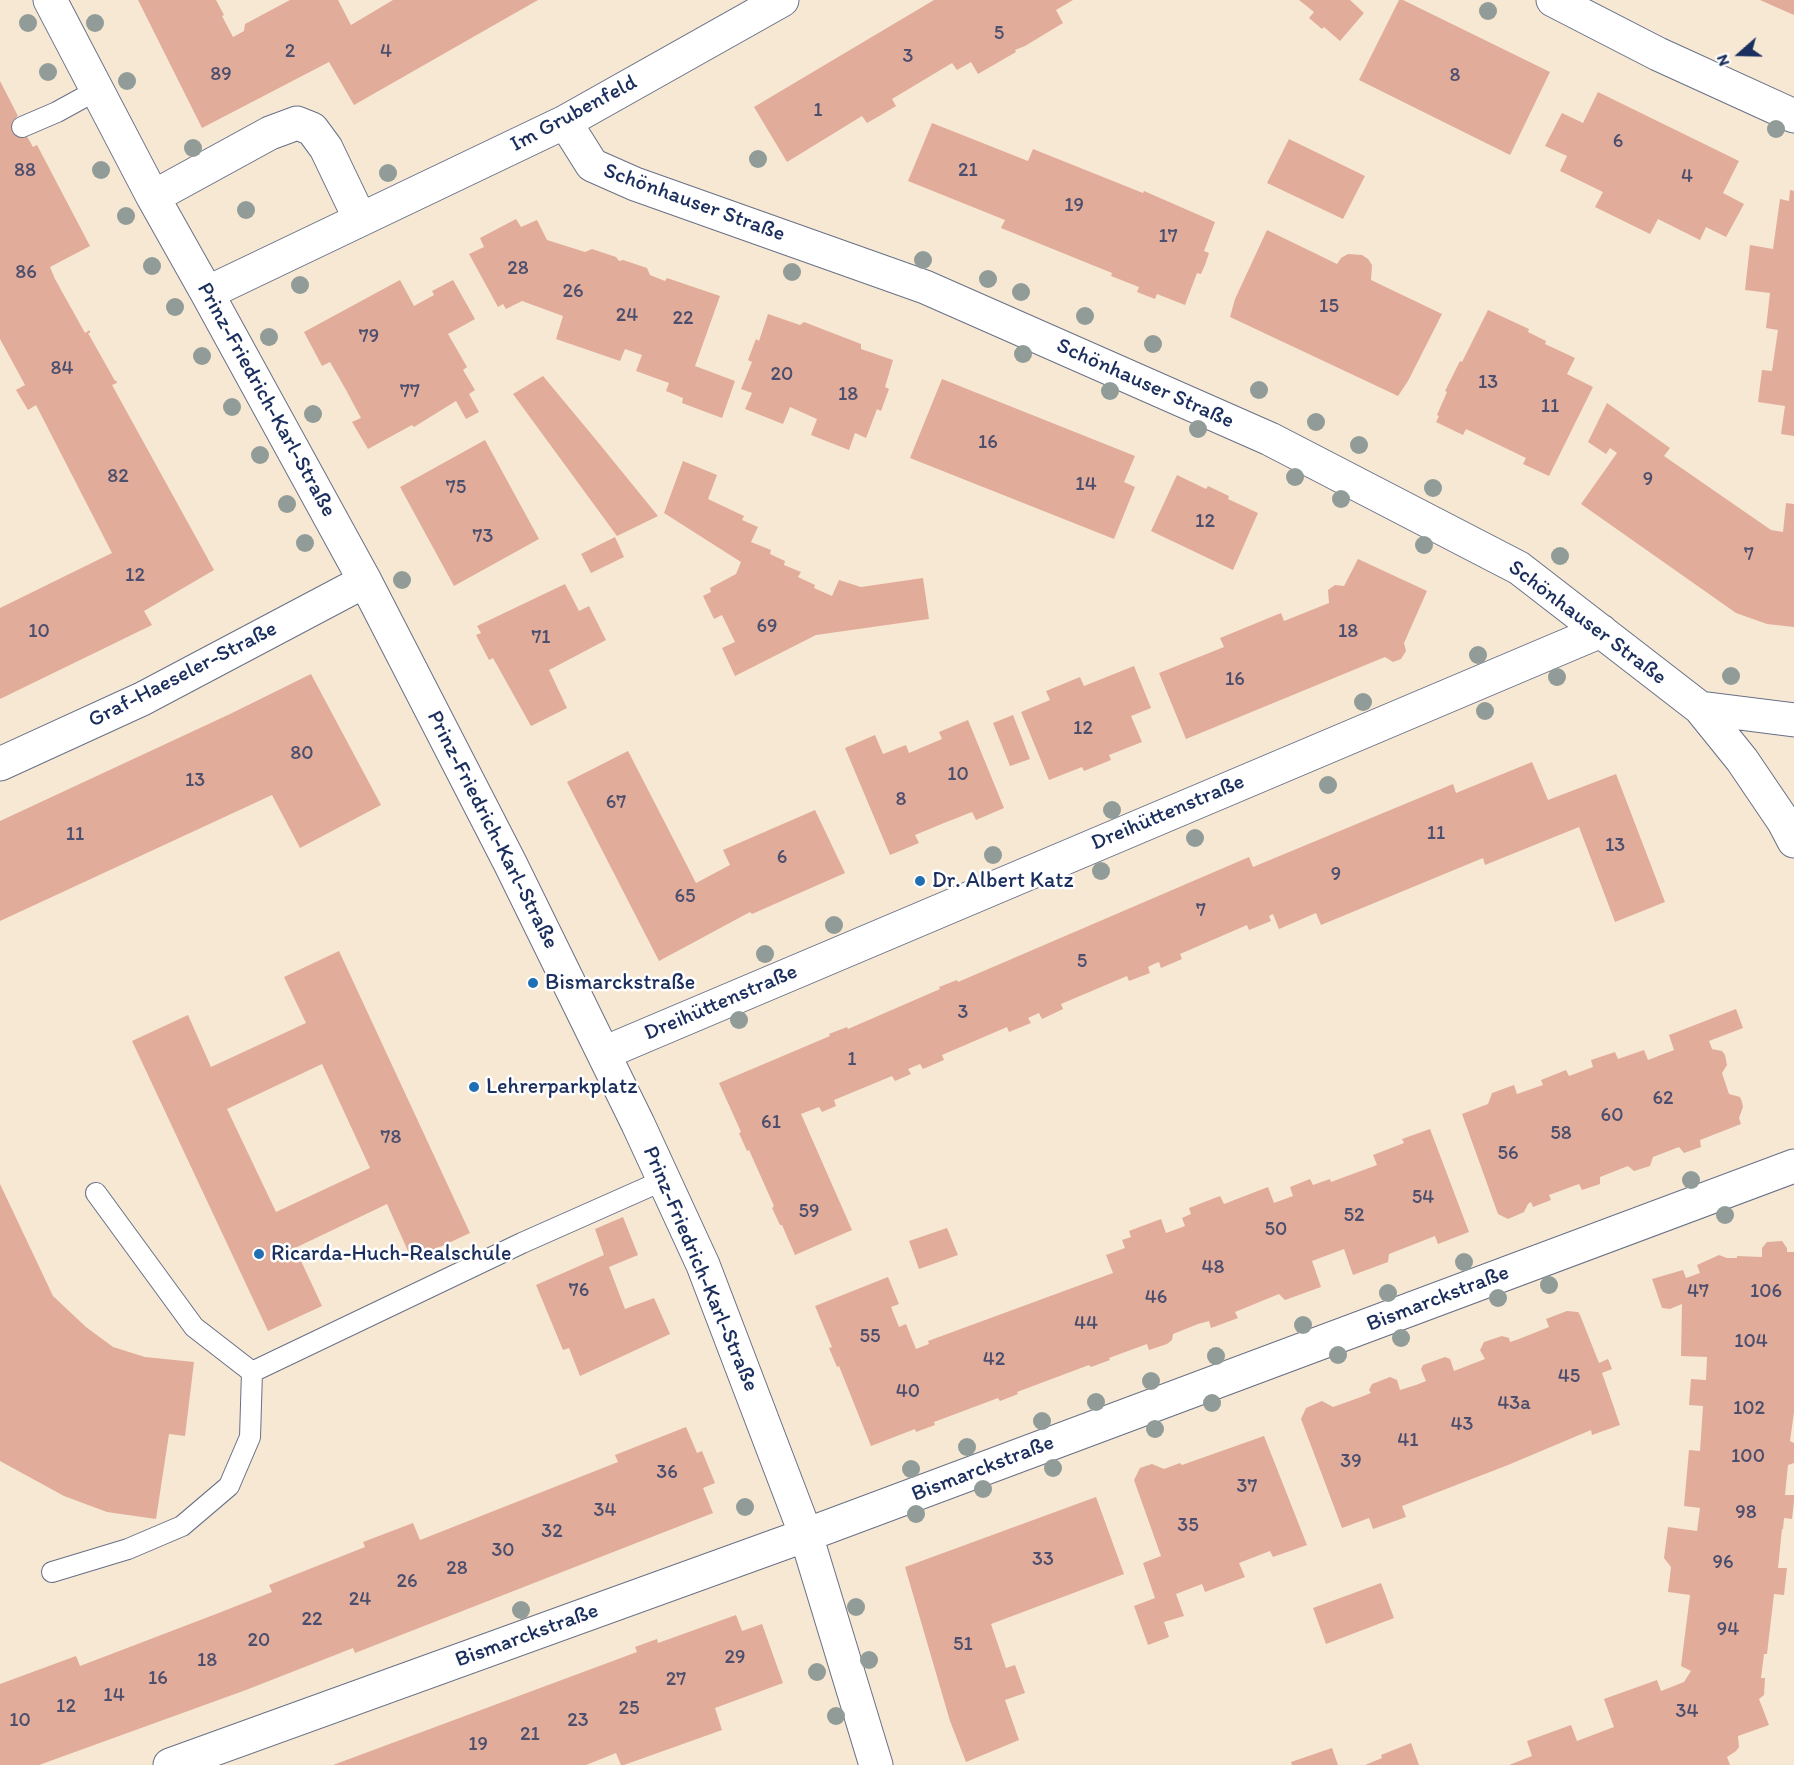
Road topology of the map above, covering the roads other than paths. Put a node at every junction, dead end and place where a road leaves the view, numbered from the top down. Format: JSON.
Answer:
{"nodes":[{"id":1,"x":50,"y":0,"type":"edge"},
{"id":2,"x":782,"y":0,"type":"edge"},
{"id":3,"x":1553,"y":0,"type":"edge"},
{"id":4,"x":97,"y":90,"type":"junction"},
{"id":5,"x":1794,"y":116,"type":"edge"},
{"id":6,"x":565,"y":122,"type":"junction"},
{"id":7,"x":22,"y":127,"type":"dead end"},
{"id":8,"x":153,"y":197,"type":"junction"},
{"id":9,"x":360,"y":219,"type":"junction"},
{"id":10,"x":207,"y":293,"type":"junction"},
{"id":11,"x":365,"y":581,"type":"junction"},
{"id":12,"x":1601,"y":631,"type":"junction"},
{"id":13,"x":1700,"y":708,"type":"junction"},
{"id":14,"x":1794,"y":720,"type":"edge"},
{"id":15,"x":0,"y":764,"type":"edge"},
{"id":16,"x":1794,"y":841,"type":"edge"},
{"id":17,"x":604,"y":1053,"type":"junction"},
{"id":18,"x":1794,"y":1166,"type":"edge"},
{"id":19,"x":664,"y":1180,"type":"junction"},
{"id":20,"x":96,"y":1193,"type":"dead end"},
{"id":21,"x":252,"y":1372,"type":"junction"},
{"id":22,"x":806,"y":1535,"type":"junction"},
{"id":23,"x":52,"y":1572,"type":"dead end"},
{"id":24,"x":170,"y":1765,"type":"edge"},
{"id":25,"x":876,"y":1765,"type":"edge"}],
"edges":[{"from":1,"to":4,"type":"street","name":"Prinz-Friedrich-Karl-Straße"},
{"from":2,"to":6,"type":"street","name":"Im Grubenfeld"},
{"from":3,"to":5,"type":"street"},
{"from":4,"to":7,"type":"lane"},
{"from":4,"to":8,"type":"street","name":"Prinz-Friedrich-Karl-Straße"},
{"from":6,"to":9,"type":"street","name":"Im Grubenfeld"},
{"from":6,"to":12,"type":"street","name":"Schönhauser Straße"},
{"from":8,"to":9,"type":"street"},
{"from":8,"to":10,"type":"street","name":"Prinz-Friedrich-Karl-Straße"},
{"from":9,"to":10,"type":"street","name":"Im Grubenfeld"},
{"from":10,"to":11,"type":"street","name":"Prinz-Friedrich-Karl-Straße"},
{"from":11,"to":15,"type":"street","name":"Graf-Haeseler-Straße"},
{"from":11,"to":17,"type":"street","name":"Prinz-Friedrich-Karl-Straße"},
{"from":12,"to":13,"type":"street","name":"Schönhauser Straße"},
{"from":12,"to":17,"type":"street","name":"Dreihüttenstraße"},
{"from":13,"to":14,"type":"street"},
{"from":13,"to":16,"type":"street","name":"Schönhauser Straße"},
{"from":17,"to":19,"type":"street","name":"Prinz-Friedrich-Karl-Straße"},
{"from":18,"to":22,"type":"street","name":"Bismarckstraße"},
{"from":19,"to":21,"type":"lane"},
{"from":19,"to":22,"type":"street","name":"Prinz-Friedrich-Karl-Straße"},
{"from":20,"to":21,"type":"lane"},
{"from":21,"to":23,"type":"lane"},
{"from":22,"to":24,"type":"street","name":"Bismarckstraße"},
{"from":22,"to":25,"type":"street","name":"Prinz-Friedrich-Karl-Straße"}]}
